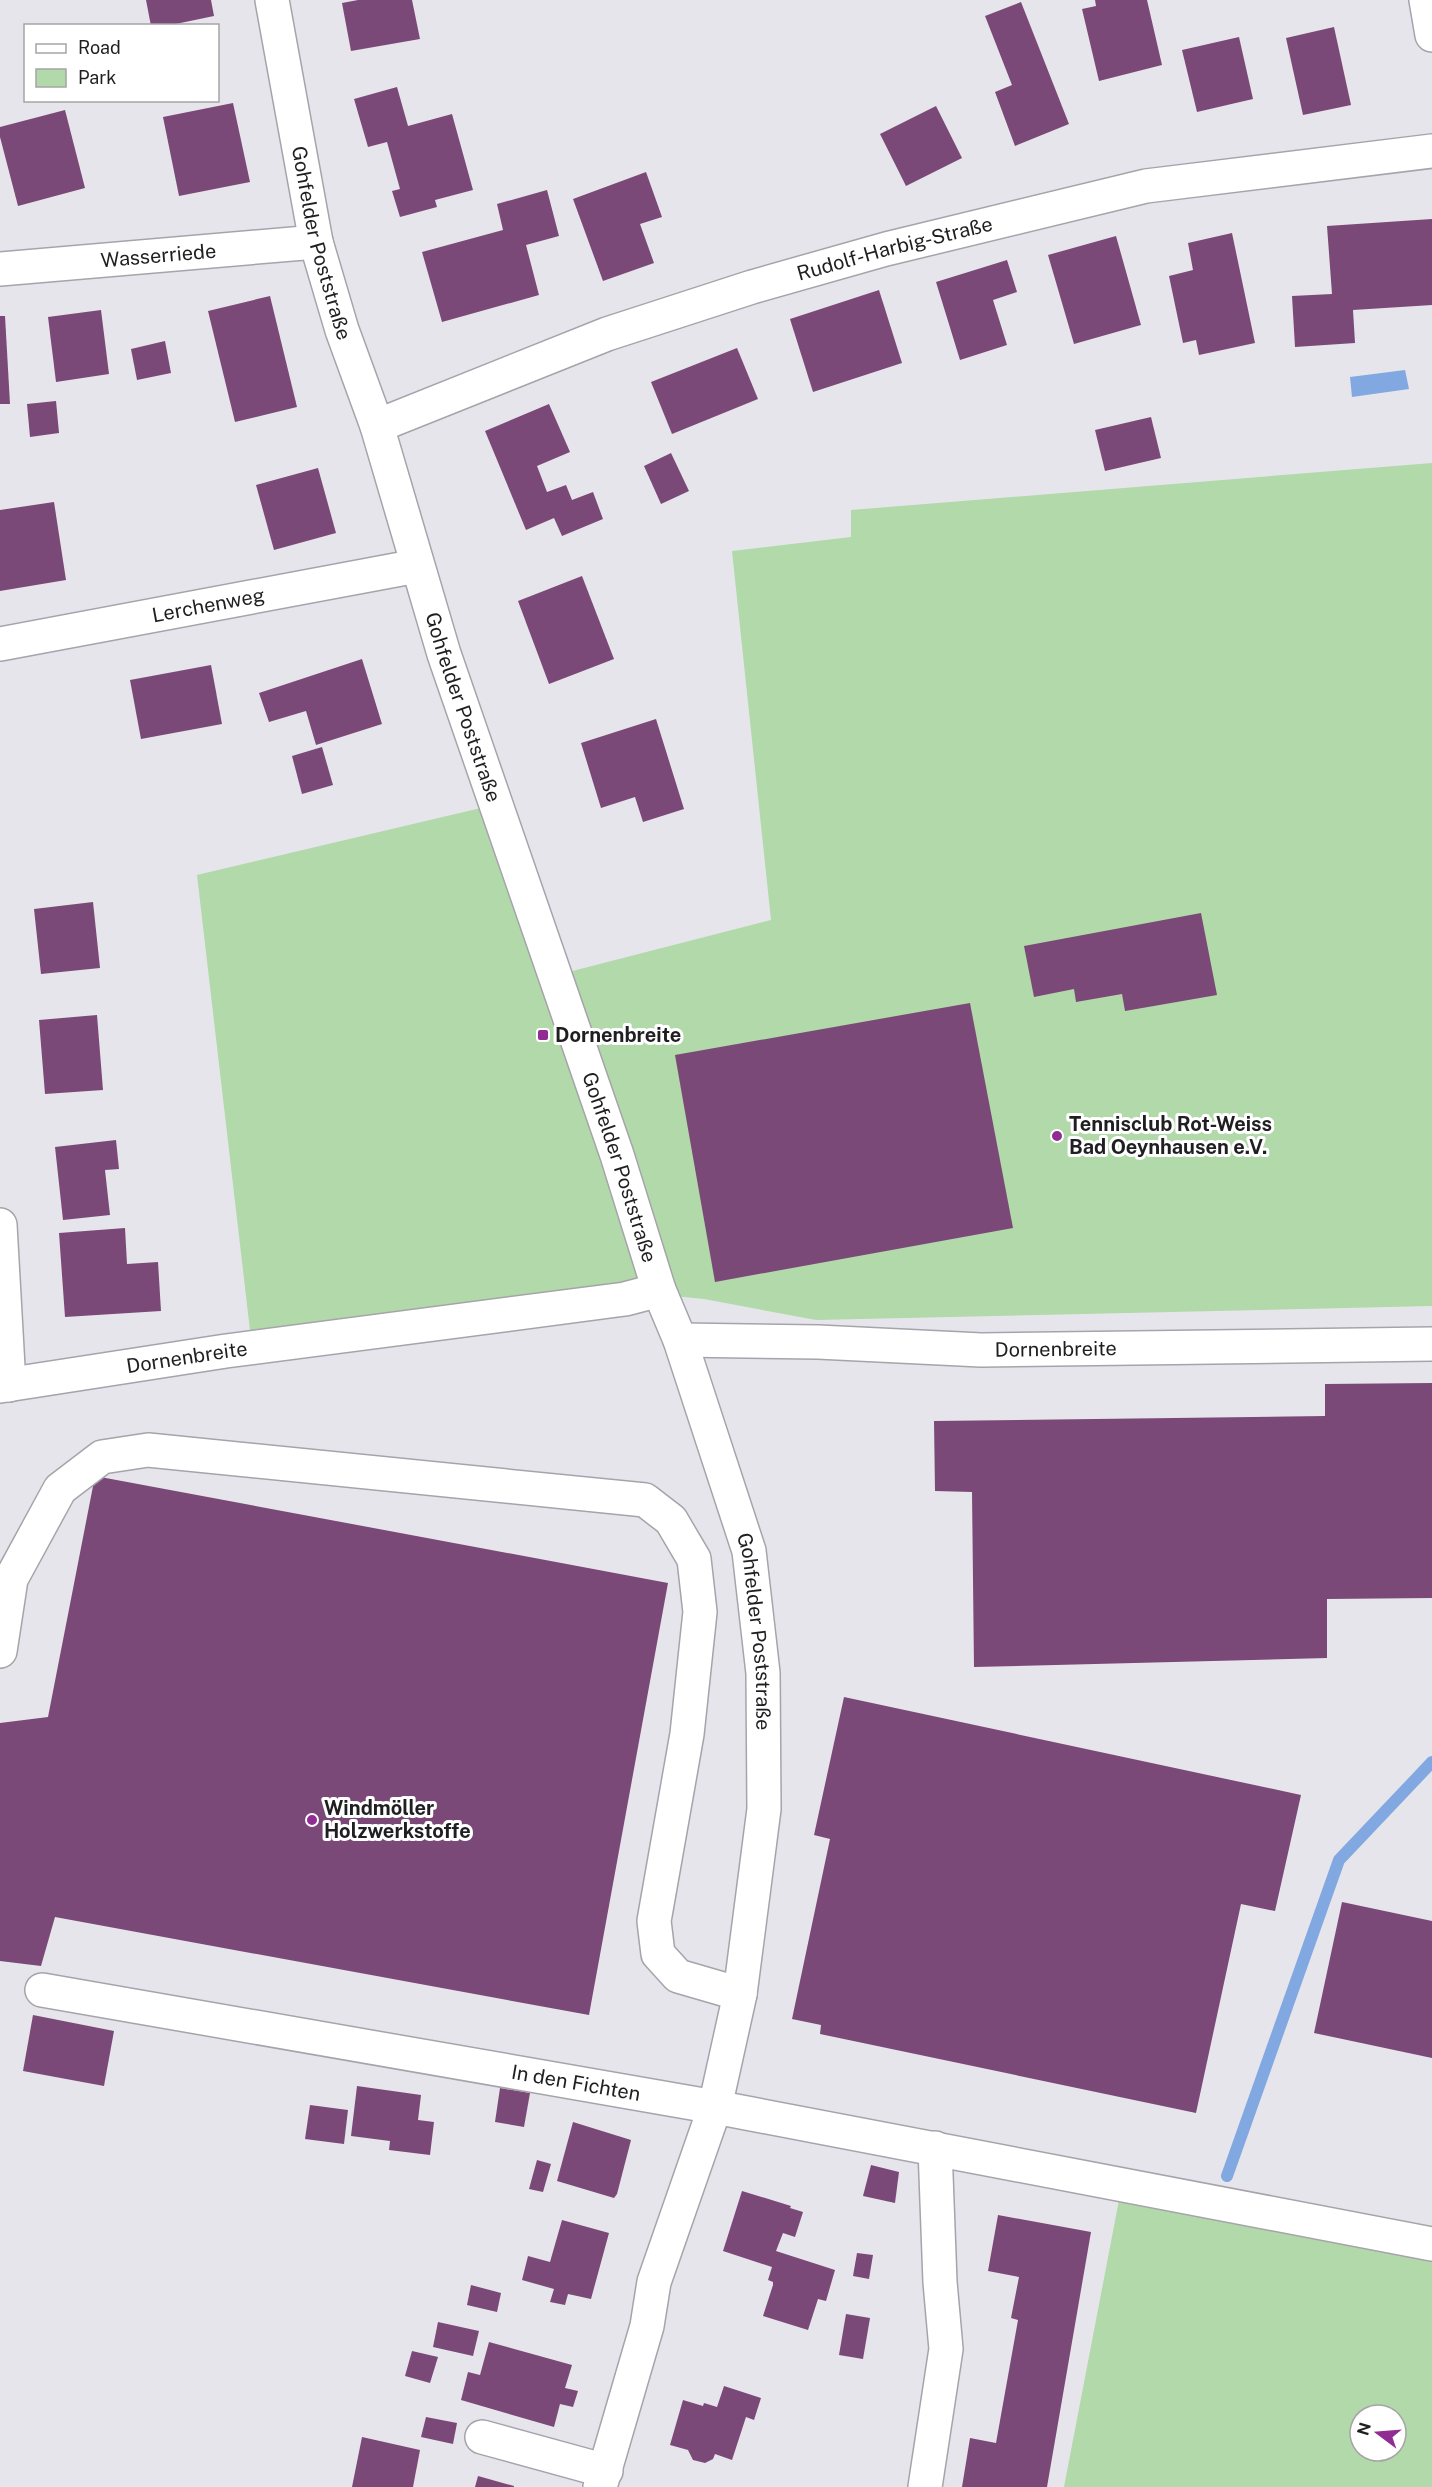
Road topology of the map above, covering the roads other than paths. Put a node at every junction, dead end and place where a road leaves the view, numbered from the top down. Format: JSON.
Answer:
{"nodes":[{"id":1,"x":272,"y":0,"type":"edge"},
{"id":2,"x":1426,"y":0,"type":"edge"},
{"id":3,"x":1432,"y":35,"type":"edge"},
{"id":4,"x":1432,"y":151,"type":"edge"},
{"id":5,"x":316,"y":242,"type":"junction"},
{"id":6,"x":0,"y":269,"type":"edge"},
{"id":7,"x":376,"y":426,"type":"junction"},
{"id":8,"x":417,"y":566,"type":"junction"},
{"id":9,"x":0,"y":644,"type":"edge"},
{"id":10,"x":0,"y":1225,"type":"edge"},
{"id":11,"x":659,"y":1290,"type":"junction"},
{"id":12,"x":680,"y":1340,"type":"junction"},
{"id":13,"x":1432,"y":1344,"type":"edge"},
{"id":14,"x":5,"y":1386,"type":"edge"},
{"id":15,"x":0,"y":1651,"type":"edge"},
{"id":16,"x":42,"y":1990,"type":"dead end"},
{"id":17,"x":740,"y":1994,"type":"junction"},
{"id":18,"x":716,"y":2107,"type":"junction"},
{"id":19,"x":935,"y":2148,"type":"junction"},
{"id":20,"x":1432,"y":2244,"type":"edge"},
{"id":21,"x":482,"y":2437,"type":"dead end"},
{"id":22,"x":603,"y":2479,"type":"edge"},
{"id":23,"x":925,"y":2487,"type":"edge"}],
"edges":[{"from":1,"to":5,"type":"street","name":"Gohfelder Poststraße"},
{"from":2,"to":3,"type":"street"},
{"from":4,"to":7,"type":"street","name":"Rudolf-Harbig-Straße"},
{"from":5,"to":6,"type":"street","name":"Wasserriede"},
{"from":5,"to":7,"type":"street","name":"Gohfelder Poststraße"},
{"from":7,"to":8,"type":"street","name":"Gohfelder Poststraße"},
{"from":8,"to":9,"type":"street","name":"Lerchenweg"},
{"from":8,"to":11,"type":"street","name":"Gohfelder Poststraße"},
{"from":10,"to":14,"type":"street"},
{"from":11,"to":12,"type":"street","name":"Gohfelder Poststraße"},
{"from":11,"to":14,"type":"street","name":"Dornenbreite"},
{"from":12,"to":13,"type":"street","name":"Dornenbreite"},
{"from":12,"to":17,"type":"street","name":"Gohfelder Poststraße"},
{"from":15,"to":17,"type":"street"},
{"from":16,"to":18,"type":"street","name":"In den Fichten"},
{"from":17,"to":18,"type":"street","name":"Gohfelder Poststraße"},
{"from":18,"to":19,"type":"street","name":"In den Fichten"},
{"from":18,"to":22,"type":"street"},
{"from":19,"to":20,"type":"street","name":"In den Fichten"},
{"from":19,"to":23,"type":"street"},
{"from":21,"to":22,"type":"street"}]}
